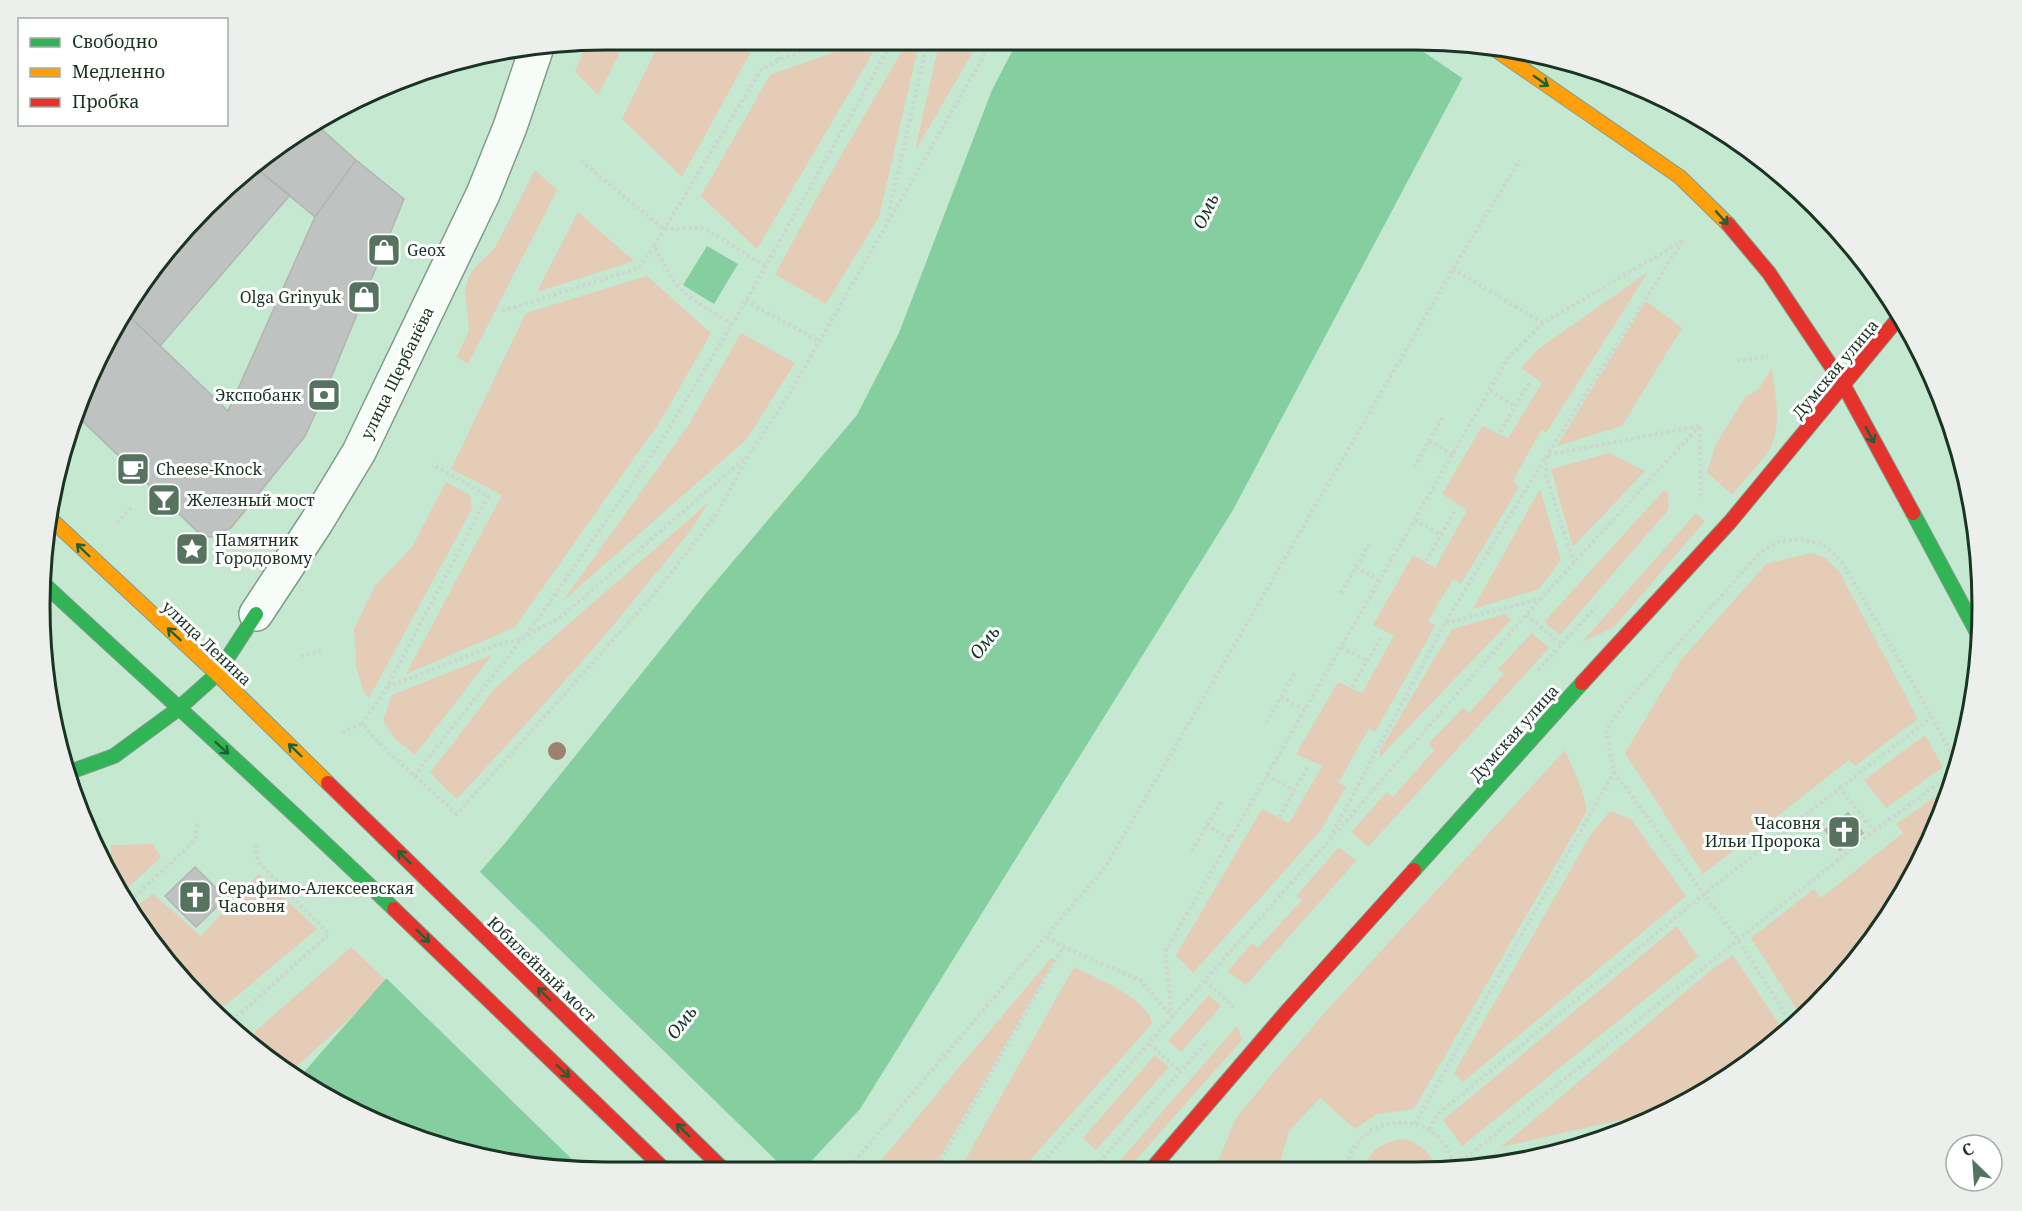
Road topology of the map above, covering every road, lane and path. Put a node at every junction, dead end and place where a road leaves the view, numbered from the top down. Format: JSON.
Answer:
{"nodes":[{"id":1,"x":777,"y":50,"type":"edge"},
{"id":2,"x":807,"y":50,"type":"edge"},
{"id":3,"x":888,"y":50,"type":"edge"},
{"id":4,"x":925,"y":50,"type":"edge"},
{"id":5,"x":987,"y":50,"type":"edge"},
{"id":6,"x":535,"y":54,"type":"edge"},
{"id":7,"x":1506,"y":57,"type":"edge"},
{"id":8,"x":779,"y":60,"type":"junction"},
{"id":9,"x":1520,"y":159,"type":"dead end"},
{"id":10,"x":581,"y":161,"type":"dead end"},
{"id":11,"x":885,"y":228,"type":"junction"},
{"id":12,"x":664,"y":229,"type":"junction"},
{"id":13,"x":654,"y":246,"type":"junction"},
{"id":14,"x":765,"y":266,"type":"junction"},
{"id":15,"x":1453,"y":269,"type":"junction"},
{"id":16,"x":746,"y":301,"type":"junction"},
{"id":17,"x":502,"y":311,"type":"dead end"},
{"id":18,"x":1894,"y":322,"type":"edge"},
{"id":19,"x":1543,"y":323,"type":"junction"},
{"id":20,"x":732,"y":325,"type":"junction"},
{"id":21,"x":819,"y":341,"type":"junction"},
{"id":22,"x":1768,"y":356,"type":"dead end"},
{"id":23,"x":1737,"y":361,"type":"dead end"},
{"id":24,"x":1531,"y":380,"type":"dead end"},
{"id":25,"x":1843,"y":384,"type":"junction"},
{"id":26,"x":1490,"y":391,"type":"junction"},
{"id":27,"x":1515,"y":406,"type":"junction"},
{"id":28,"x":1444,"y":415,"type":"dead end"},
{"id":29,"x":1700,"y":426,"type":"junction"},
{"id":30,"x":1500,"y":432,"type":"dead end"},
{"id":31,"x":1429,"y":441,"type":"junction"},
{"id":32,"x":1453,"y":455,"type":"junction"},
{"id":33,"x":1547,"y":455,"type":"junction"},
{"id":34,"x":748,"y":456,"type":"junction"},
{"id":35,"x":432,"y":464,"type":"dead end"},
{"id":36,"x":1414,"y":467,"type":"dead end"},
{"id":37,"x":1701,"y":494,"type":"dead end"},
{"id":38,"x":133,"y":506,"type":"dead end"},
{"id":39,"x":1456,"y":509,"type":"dead end"},
{"id":40,"x":1415,"y":520,"type":"junction"},
{"id":41,"x":56,"y":523,"type":"edge"},
{"id":42,"x":117,"y":523,"type":"dead end"},
{"id":43,"x":1441,"y":535,"type":"junction"},
{"id":44,"x":1371,"y":541,"type":"dead end"},
{"id":45,"x":1426,"y":561,"type":"dead end"},
{"id":46,"x":1574,"y":563,"type":"junction"},
{"id":47,"x":1356,"y":567,"type":"junction"},
{"id":48,"x":1380,"y":581,"type":"junction"},
{"id":49,"x":50,"y":590,"type":"edge"},
{"id":50,"x":1341,"y":593,"type":"dead end"},
{"id":51,"x":1541,"y":599,"type":"junction"},
{"id":52,"x":256,"y":614,"type":"joint"},
{"id":53,"x":1526,"y":615,"type":"junction"},
{"id":54,"x":1972,"y":622,"type":"edge"},
{"id":55,"x":1445,"y":623,"type":"junction"},
{"id":56,"x":1382,"y":636,"type":"dead end"},
{"id":57,"x":520,"y":639,"type":"junction"},
{"id":58,"x":1562,"y":644,"type":"dead end"},
{"id":59,"x":1342,"y":647,"type":"junction"},
{"id":60,"x":321,"y":651,"type":"dead end"},
{"id":61,"x":301,"y":656,"type":"dead end"},
{"id":62,"x":1367,"y":661,"type":"junction"},
{"id":63,"x":1296,"y":671,"type":"dead end"},
{"id":64,"x":217,"y":674,"type":"junction"},
{"id":65,"x":387,"y":687,"type":"junction"},
{"id":66,"x":1352,"y":687,"type":"dead end"},
{"id":67,"x":56,"y":690,"type":"edge"},
{"id":68,"x":60,"y":694,"type":"dead end"},
{"id":69,"x":1281,"y":697,"type":"junction"},
{"id":70,"x":178,"y":709,"type":"junction"},
{"id":71,"x":1305,"y":710,"type":"junction"},
{"id":72,"x":1932,"y":717,"type":"junction"},
{"id":73,"x":1266,"y":723,"type":"dead end"},
{"id":74,"x":362,"y":724,"type":"junction"},
{"id":75,"x":342,"y":732,"type":"dead end"},
{"id":76,"x":1952,"y":755,"type":"edge"},
{"id":77,"x":1309,"y":765,"type":"dead end"},
{"id":78,"x":75,"y":770,"type":"edge"},
{"id":79,"x":1614,"y":772,"type":"junction"},
{"id":80,"x":1267,"y":775,"type":"junction"},
{"id":81,"x":414,"y":776,"type":"junction"},
{"id":82,"x":1945,"y":779,"type":"edge"},
{"id":83,"x":1840,"y":788,"type":"junction"},
{"id":84,"x":336,"y":791,"type":"joint"},
{"id":85,"x":1294,"y":791,"type":"junction"},
{"id":86,"x":1222,"y":800,"type":"dead end"},
{"id":87,"x":1279,"y":817,"type":"dead end"},
{"id":88,"x":198,"y":821,"type":"dead end"},
{"id":89,"x":1206,"y":825,"type":"junction"},
{"id":90,"x":1874,"y":831,"type":"junction"},
{"id":91,"x":1230,"y":839,"type":"junction"},
{"id":92,"x":255,"y":842,"type":"dead end"},
{"id":93,"x":1326,"y":844,"type":"junction"},
{"id":94,"x":1192,"y":851,"type":"dead end"},
{"id":95,"x":1704,"y":894,"type":"junction"},
{"id":96,"x":133,"y":899,"type":"edge"},
{"id":97,"x":1047,"y":937,"type":"junction"},
{"id":98,"x":1738,"y":940,"type":"junction"},
{"id":99,"x":1063,"y":947,"type":"junction"},
{"id":100,"x":1205,"y":981,"type":"junction"},
{"id":101,"x":1236,"y":1009,"type":"dead end"},
{"id":102,"x":1172,"y":1017,"type":"junction"},
{"id":103,"x":234,"y":1019,"type":"edge"},
{"id":104,"x":1789,"y":1019,"type":"edge"},
{"id":105,"x":1149,"y":1044,"type":"junction"},
{"id":106,"x":1180,"y":1071,"type":"dead end"},
{"id":107,"x":1415,"y":1124,"type":"junction"},
{"id":108,"x":1429,"y":1129,"type":"junction"},
{"id":109,"x":1453,"y":1160,"type":"edge"},
{"id":110,"x":1457,"y":1160,"type":"edge"},
{"id":111,"x":657,"y":1162,"type":"edge"},
{"id":112,"x":716,"y":1162,"type":"edge"},
{"id":113,"x":854,"y":1162,"type":"edge"},
{"id":114,"x":940,"y":1162,"type":"edge"},
{"id":115,"x":1043,"y":1162,"type":"edge"},
{"id":116,"x":1158,"y":1162,"type":"edge"},
{"id":117,"x":1348,"y":1162,"type":"edge"}],
"edges":[{"from":1,"to":8,"type":"path"},
{"from":2,"to":8,"type":"path"},
{"from":3,"to":14,"type":"path"},
{"from":4,"to":11,"type":"path"},
{"from":5,"to":11,"type":"path"},
{"from":6,"to":52,"type":"street","name":"улица Щербанёва"},
{"from":7,"to":25,"type":"main road","one_way":true},
{"from":8,"to":12,"type":"path"},
{"from":9,"to":15,"type":"path"},
{"from":10,"to":12,"type":"path"},
{"from":11,"to":21,"type":"path"},
{"from":12,"to":13,"type":"path"},
{"from":12,"to":14,"type":"path"},
{"from":13,"to":17,"type":"path"},
{"from":13,"to":20,"type":"path"},
{"from":14,"to":16,"type":"path"},
{"from":15,"to":19,"type":"path"},
{"from":15,"to":97,"type":"path"},
{"from":16,"to":20,"type":"path"},
{"from":16,"to":21,"type":"path"},
{"from":18,"to":25,"type":"main road","name":"Думская улица"},
{"from":19,"to":26,"type":"path"},
{"from":19,"to":33,"type":"path"},
{"from":20,"to":57,"type":"path"},
{"from":21,"to":34,"type":"path"},
{"from":22,"to":23,"type":"path"},
{"from":24,"to":27,"type":"path"},
{"from":25,"to":54,"type":"main road","one_way":true},
{"from":25,"to":116,"type":"main road","name":"Думская улица"},
{"from":26,"to":27,"type":"path"},
{"from":26,"to":32,"type":"path"},
{"from":27,"to":30,"type":"path"},
{"from":28,"to":31,"type":"path"},
{"from":29,"to":33,"type":"path"},
{"from":29,"to":37,"type":"path"},
{"from":29,"to":46,"type":"path"},
{"from":31,"to":32,"type":"path"},
{"from":31,"to":36,"type":"path"},
{"from":32,"to":40,"type":"path"},
{"from":33,"to":46,"type":"path"},
{"from":33,"to":55,"type":"path"},
{"from":34,"to":57,"type":"path"},
{"from":34,"to":81,"type":"path"},
{"from":35,"to":65,"type":"path"},
{"from":38,"to":42,"type":"path"},
{"from":39,"to":43,"type":"path"},
{"from":40,"to":43,"type":"path"},
{"from":40,"to":48,"type":"path"},
{"from":64,"to":41,"type":"main road","name":"улица Ленина","one_way":true},
{"from":43,"to":45,"type":"path"},
{"from":44,"to":47,"type":"path"},
{"from":46,"to":51,"type":"path"},
{"from":47,"to":48,"type":"path"},
{"from":47,"to":50,"type":"path"},
{"from":48,"to":59,"type":"path"},
{"from":49,"to":70,"type":"main road"},
{"from":51,"to":53,"type":"path"},
{"from":51,"to":55,"type":"path"},
{"from":52,"to":64,"type":"main road","name":"улица Щербанёва"},
{"from":53,"to":58,"type":"path"},
{"from":53,"to":93,"type":"path"},
{"from":55,"to":93,"type":"path"},
{"from":56,"to":62,"type":"path"},
{"from":57,"to":65,"type":"path"},
{"from":57,"to":81,"type":"path"},
{"from":59,"to":62,"type":"path"},
{"from":59,"to":71,"type":"path"},
{"from":60,"to":61,"type":"path"},
{"from":62,"to":66,"type":"path"},
{"from":63,"to":69,"type":"path"},
{"from":64,"to":70,"type":"main road","name":"улица Щербанёва"},
{"from":84,"to":64,"type":"main road","name":"улица Ленина","one_way":true},
{"from":65,"to":74,"type":"path"},
{"from":67,"to":68,"type":"path"},
{"from":69,"to":71,"type":"path"},
{"from":69,"to":73,"type":"path"},
{"from":70,"to":78,"type":"main road","name":"улица Щербанёва"},
{"from":70,"to":111,"type":"main road","one_way":true},
{"from":71,"to":80,"type":"path"},
{"from":72,"to":76,"type":"path"},
{"from":72,"to":79,"type":"path"},
{"from":72,"to":83,"type":"path"},
{"from":74,"to":75,"type":"path"},
{"from":74,"to":81,"type":"path"},
{"from":77,"to":85,"type":"path"},
{"from":79,"to":95,"type":"path"},
{"from":79,"to":107,"type":"path"},
{"from":80,"to":85,"type":"path"},
{"from":80,"to":91,"type":"path"},
{"from":82,"to":90,"type":"path"},
{"from":83,"to":90,"type":"path"},
{"from":83,"to":95,"type":"path"},
{"from":112,"to":84,"type":"main road","name":"Юбилейный мост","one_way":true},
{"from":85,"to":87,"type":"path"},
{"from":86,"to":89,"type":"path"},
{"from":88,"to":96,"type":"path"},
{"from":89,"to":91,"type":"path"},
{"from":89,"to":94,"type":"path"},
{"from":90,"to":98,"type":"path"},
{"from":91,"to":102,"type":"path"},
{"from":92,"to":103,"type":"path"},
{"from":93,"to":100,"type":"path"},
{"from":95,"to":98,"type":"path"},
{"from":95,"to":108,"type":"path"},
{"from":97,"to":99,"type":"path"},
{"from":97,"to":113,"type":"path"},
{"from":98,"to":104,"type":"path"},
{"from":98,"to":110,"type":"path"},
{"from":99,"to":102,"type":"path"},
{"from":99,"to":114,"type":"path"},
{"from":100,"to":101,"type":"path"},
{"from":100,"to":102,"type":"path"},
{"from":102,"to":105,"type":"path"},
{"from":105,"to":106,"type":"path"},
{"from":105,"to":115,"type":"path"},
{"from":107,"to":108,"type":"path"},
{"from":107,"to":117,"type":"path"},
{"from":108,"to":109,"type":"path"}]}
